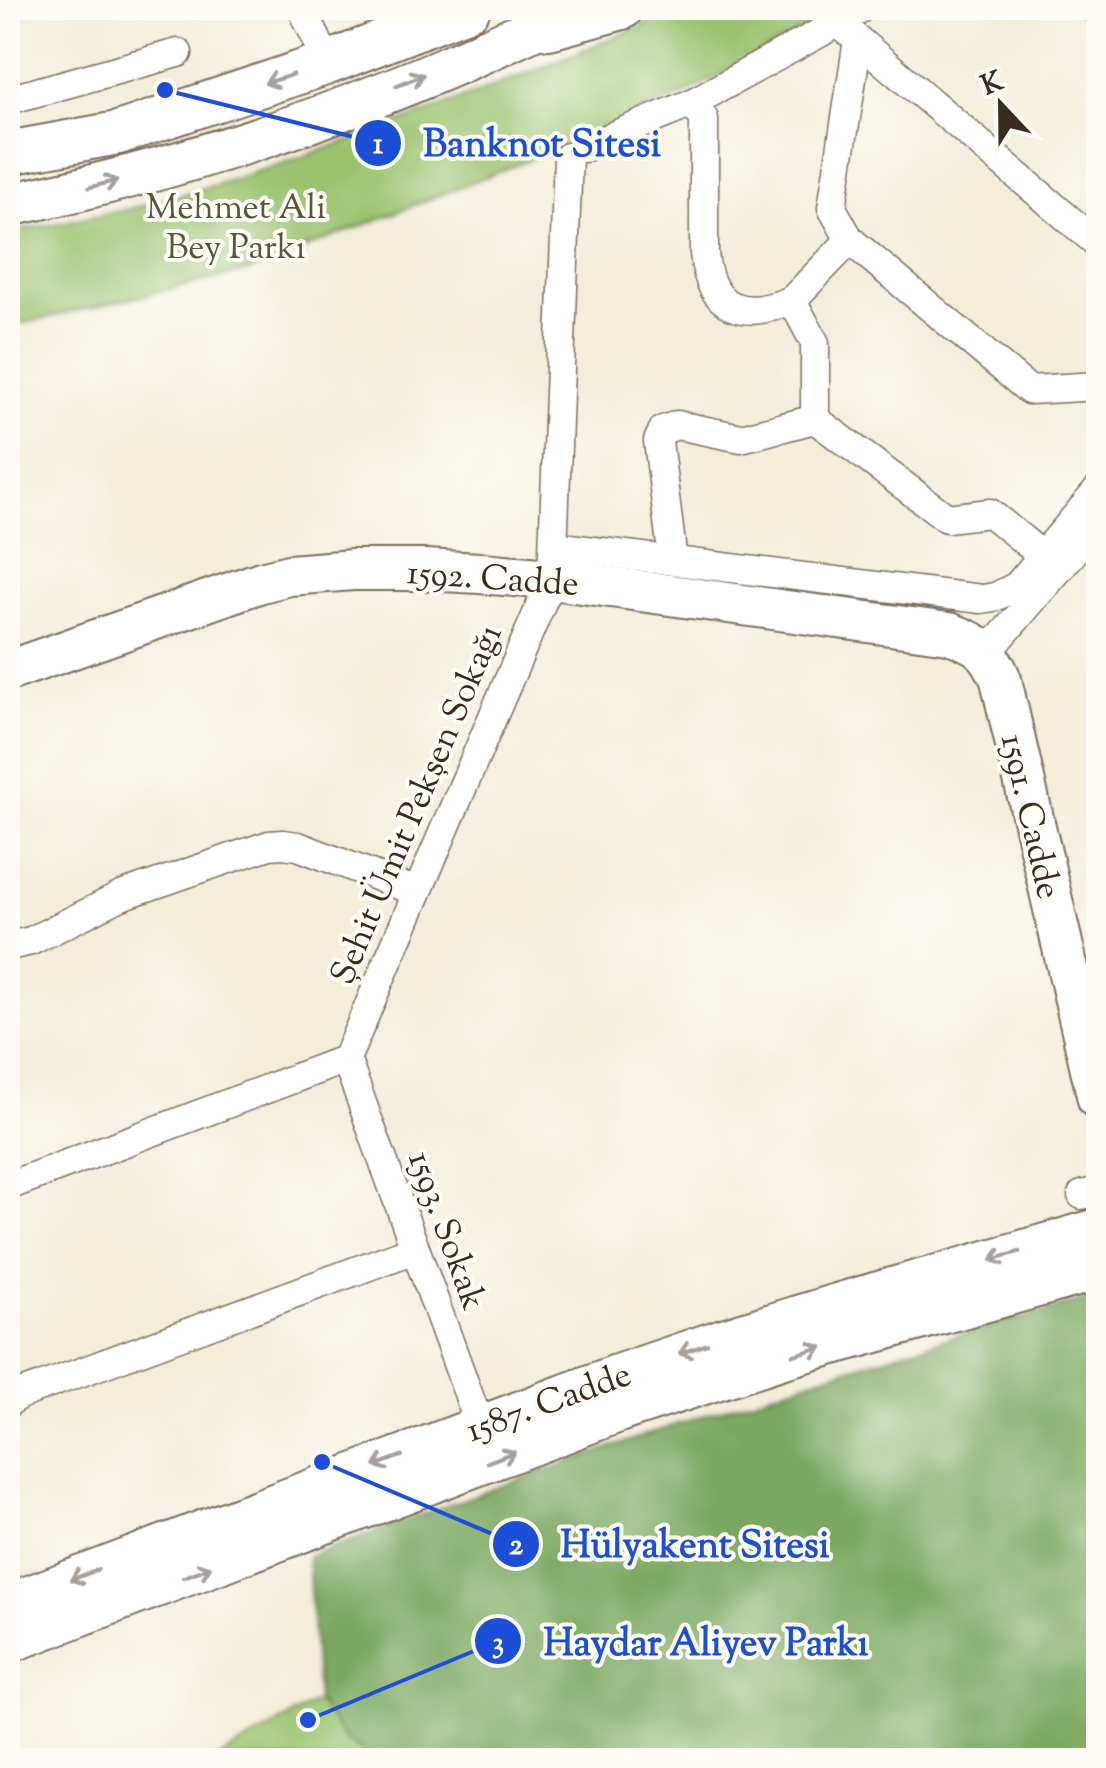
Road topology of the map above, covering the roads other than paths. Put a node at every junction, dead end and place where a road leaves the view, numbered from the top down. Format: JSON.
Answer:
{"nodes":[{"id":1,"x":302,"y":8,"type":"edge"},
{"id":2,"x":469,"y":8,"type":"edge"},
{"id":3,"x":575,"y":8,"type":"edge"},
{"id":4,"x":622,"y":8,"type":"edge"},
{"id":5,"x":853,"y":23,"type":"edge"},
{"id":6,"x":515,"y":38,"type":"junction"},
{"id":7,"x":178,"y":53,"type":"dead end"},
{"id":8,"x":328,"y":63,"type":"junction"},
{"id":9,"x":8,"y":100,"type":"edge"},
{"id":10,"x":692,"y":103,"type":"junction"},
{"id":11,"x":8,"y":153,"type":"edge"},
{"id":12,"x":8,"y":204,"type":"edge"},
{"id":13,"x":850,"y":240,"type":"junction"},
{"id":14,"x":1098,"y":244,"type":"edge"},
{"id":15,"x":792,"y":300,"type":"junction"},
{"id":16,"x":1098,"y":386,"type":"edge"},
{"id":17,"x":815,"y":419,"type":"junction"},
{"id":18,"x":1098,"y":490,"type":"edge"},
{"id":19,"x":1098,"y":524,"type":"edge"},
{"id":20,"x":1044,"y":556,"type":"junction"},
{"id":21,"x":673,"y":561,"type":"junction"},
{"id":22,"x":553,"y":563,"type":"junction"},
{"id":23,"x":988,"y":653,"type":"junction"},
{"id":24,"x":8,"y":671,"type":"edge"},
{"id":25,"x":417,"y":892,"type":"junction"},
{"id":26,"x":8,"y":946,"type":"edge"},
{"id":27,"x":346,"y":1060,"type":"junction"},
{"id":28,"x":1098,"y":1099,"type":"edge"},
{"id":29,"x":8,"y":1186,"type":"edge"},
{"id":30,"x":1093,"y":1205,"type":"edge"},
{"id":31,"x":415,"y":1249,"type":"junction"},
{"id":32,"x":1098,"y":1270,"type":"edge"},
{"id":33,"x":8,"y":1403,"type":"edge"},
{"id":34,"x":480,"y":1426,"type":"junction"},
{"id":35,"x":8,"y":1604,"type":"edge"},
{"id":36,"x":8,"y":1644,"type":"edge"}],
"edges":[{"from":1,"to":8,"type":"street"},
{"from":2,"to":8,"type":"main road"},
{"from":3,"to":6,"type":"main road"},
{"from":4,"to":6,"type":"main road"},
{"from":5,"to":10,"type":"street"},
{"from":5,"to":13,"type":"street"},
{"from":5,"to":14,"type":"street"},
{"from":12,"to":6,"type":"main road","one_way":true},
{"from":7,"to":9,"type":"street"},
{"from":8,"to":11,"type":"main road","one_way":true},
{"from":10,"to":15,"type":"street"},
{"from":10,"to":22,"type":"street","name":"Şehit Ümit Pekşen Sokağı"},
{"from":13,"to":15,"type":"street"},
{"from":13,"to":16,"type":"street"},
{"from":15,"to":17,"type":"street"},
{"from":17,"to":20,"type":"street"},
{"from":17,"to":21,"type":"street"},
{"from":18,"to":20,"type":"street"},
{"from":19,"to":23,"type":"street"},
{"from":20,"to":21,"type":"street"},
{"from":21,"to":22,"type":"street"},
{"from":22,"to":23,"type":"main road","name":"1592. Cadde"},
{"from":22,"to":24,"type":"main road","name":"1592. Cadde"},
{"from":22,"to":25,"type":"street","name":"Şehit Ümit Pekşen Sokağı"},
{"from":23,"to":28,"type":"main road","name":"1591. Cadde"},
{"from":25,"to":26,"type":"street"},
{"from":25,"to":27,"type":"street","name":"Şehit Ümit Pekşen Sokağı"},
{"from":27,"to":29,"type":"street"},
{"from":27,"to":31,"type":"street","name":"1593. Sokak"},
{"from":30,"to":34,"type":"main road","name":"1587. Cadde","one_way":true},
{"from":31,"to":33,"type":"street"},
{"from":31,"to":34,"type":"street","name":"1593. Sokak"},
{"from":36,"to":32,"type":"main road","name":"1587. Cadde","one_way":true},
{"from":34,"to":35,"type":"main road","name":"1587. Cadde","one_way":true}]}
